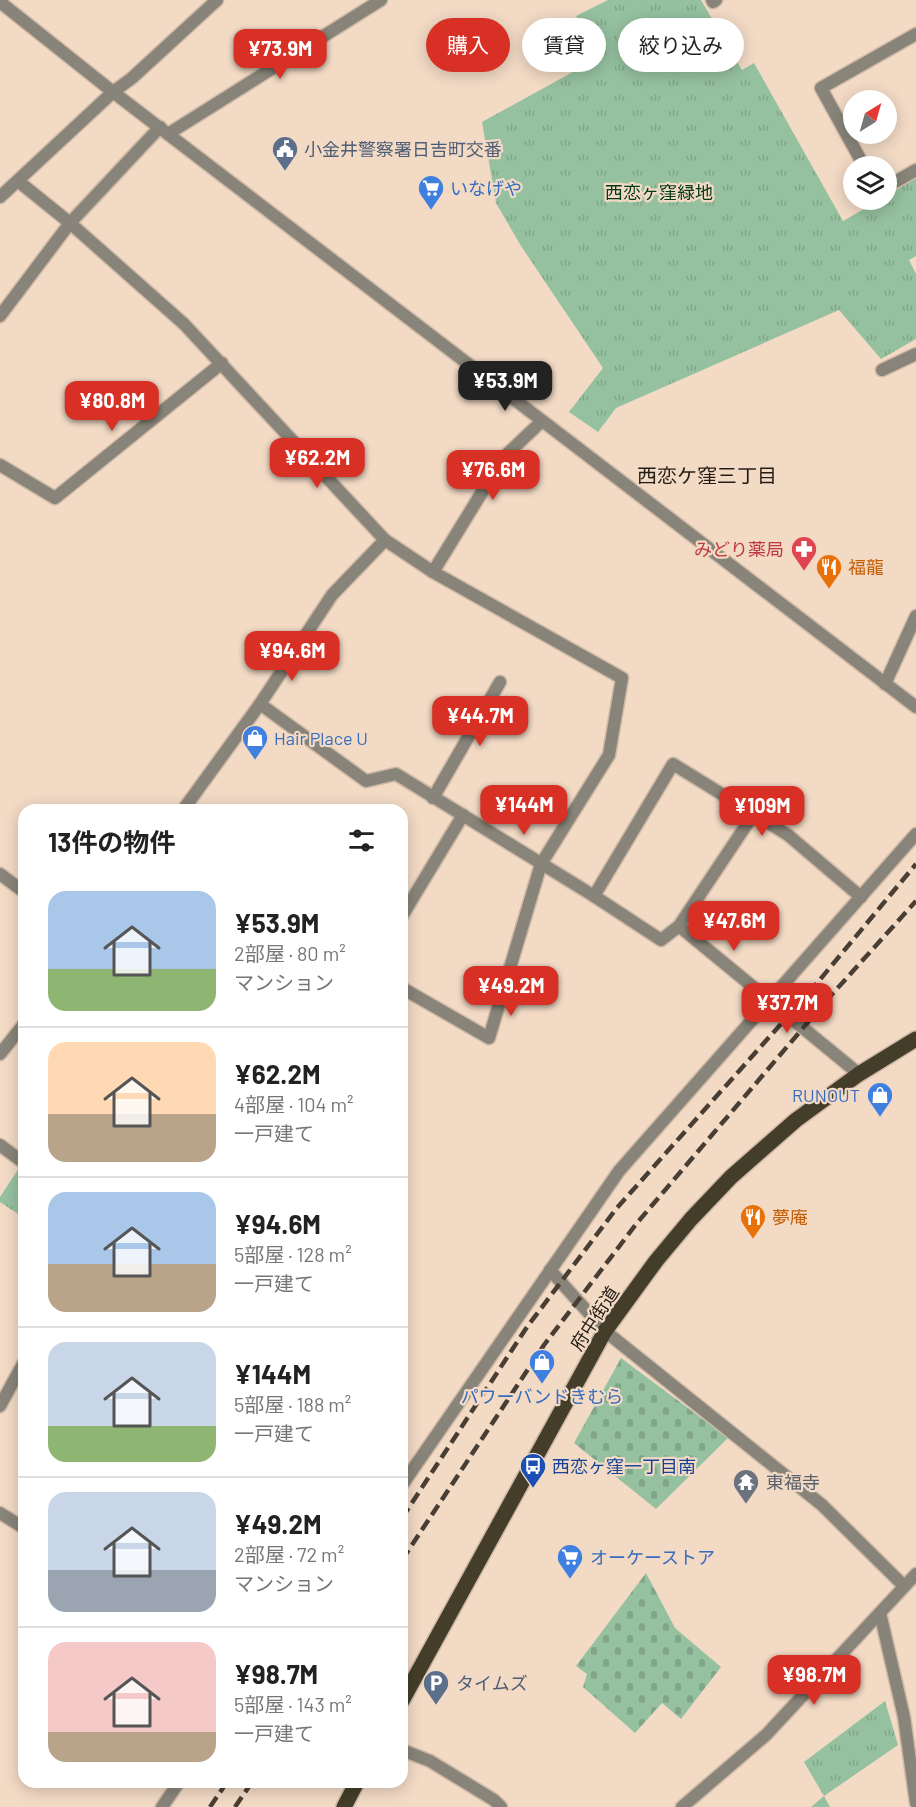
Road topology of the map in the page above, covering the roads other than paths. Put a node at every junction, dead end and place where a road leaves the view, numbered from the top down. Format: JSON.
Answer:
{"nodes":[{"id":1,"x":217,"y":0,"type":"edge"},
{"id":2,"x":381,"y":0,"type":"edge"},
{"id":3,"x":0,"y":2,"type":"edge"},
{"id":4,"x":916,"y":34,"type":"edge"},
{"id":5,"x":113,"y":92,"type":"junction"},
{"id":6,"x":164,"y":131,"type":"junction"},
{"id":7,"x":858,"y":156,"type":"edge"},
{"id":8,"x":916,"y":170,"type":"edge"},
{"id":9,"x":18,"y":181,"type":"junction"},
{"id":10,"x":897,"y":181,"type":"edge"},
{"id":11,"x":0,"y":197,"type":"edge"},
{"id":12,"x":69,"y":223,"type":"junction"},
{"id":13,"x":0,"y":316,"type":"edge"},
{"id":14,"x":916,"y":354,"type":"edge"},
{"id":15,"x":222,"y":363,"type":"junction"},
{"id":16,"x":882,"y":370,"type":"dead end"},
{"id":17,"x":542,"y":421,"type":"junction"},
{"id":18,"x":0,"y":465,"type":"edge"},
{"id":19,"x":385,"y":540,"type":"junction"},
{"id":20,"x":433,"y":572,"type":"junction"},
{"id":21,"x":916,"y":616,"type":"edge"},
{"id":22,"x":500,"y":682,"type":"dead end"},
{"id":23,"x":885,"y":684,"type":"junction"},
{"id":24,"x":260,"y":704,"type":"junction"},
{"id":25,"x":916,"y":708,"type":"edge"},
{"id":26,"x":434,"y":798,"type":"junction"},
{"id":27,"x":187,"y":804,"type":"edge"},
{"id":28,"x":463,"y":815,"type":"junction"},
{"id":29,"x":753,"y":815,"type":"junction"},
{"id":30,"x":916,"y":834,"type":"edge"},
{"id":31,"x":541,"y":864,"type":"junction"},
{"id":32,"x":0,"y":874,"type":"edge"},
{"id":33,"x":18,"y":888,"type":"edge"},
{"id":34,"x":594,"y":896,"type":"junction"},
{"id":35,"x":861,"y":897,"type":"junction"},
{"id":36,"x":408,"y":906,"type":"edge"},
{"id":37,"x":679,"y":926,"type":"junction"},
{"id":38,"x":408,"y":991,"type":"edge"},
{"id":39,"x":770,"y":1000,"type":"junction"},
{"id":40,"x":18,"y":1031,"type":"edge"},
{"id":41,"x":916,"y":1040,"type":"edge"},
{"id":42,"x":0,"y":1054,"type":"edge"},
{"id":43,"x":859,"y":1074,"type":"junction"},
{"id":44,"x":0,"y":1145,"type":"edge"},
{"id":45,"x":18,"y":1156,"type":"edge"},
{"id":46,"x":550,"y":1270,"type":"junction"},
{"id":47,"x":606,"y":1331,"type":"junction"},
{"id":48,"x":18,"y":1372,"type":"edge"},
{"id":49,"x":2,"y":1398,"type":"edge"},
{"id":50,"x":408,"y":1476,"type":"edge"},
{"id":51,"x":2,"y":1518,"type":"edge"},
{"id":52,"x":18,"y":1525,"type":"edge"},
{"id":53,"x":916,"y":1574,"type":"edge"},
{"id":54,"x":904,"y":1586,"type":"junction"},
{"id":55,"x":880,"y":1613,"type":"junction"},
{"id":56,"x":408,"y":1690,"type":"edge"},
{"id":57,"x":408,"y":1752,"type":"edge"},
{"id":58,"x":175,"y":1788,"type":"edge"},
{"id":59,"x":354,"y":1788,"type":"edge"},
{"id":60,"x":916,"y":1803,"type":"edge"},
{"id":61,"x":494,"y":1805,"type":"edge"},
{"id":62,"x":162,"y":1807,"type":"edge"},
{"id":63,"x":344,"y":1807,"type":"edge"},
{"id":64,"x":682,"y":1807,"type":"edge"}],
"edges":[{"from":1,"to":5,"type":"street"},
{"from":2,"to":6,"type":"street"},
{"from":3,"to":5,"type":"street"},
{"from":4,"to":7,"type":"street"},
{"from":5,"to":6,"type":"street"},
{"from":5,"to":9,"type":"street"},
{"from":6,"to":12,"type":"street"},
{"from":6,"to":17,"type":"street"},
{"from":8,"to":10,"type":"street"},
{"from":9,"to":11,"type":"street"},
{"from":9,"to":12,"type":"street"},
{"from":12,"to":13,"type":"street"},
{"from":12,"to":15,"type":"street"},
{"from":14,"to":16,"type":"street"},
{"from":15,"to":18,"type":"street"},
{"from":15,"to":19,"type":"street"},
{"from":17,"to":20,"type":"street"},
{"from":17,"to":23,"type":"street"},
{"from":19,"to":20,"type":"street"},
{"from":19,"to":24,"type":"street"},
{"from":20,"to":31,"type":"street"},
{"from":21,"to":23,"type":"street"},
{"from":22,"to":26,"type":"street"},
{"from":23,"to":25,"type":"street"},
{"from":24,"to":26,"type":"street"},
{"from":24,"to":27,"type":"street"},
{"from":26,"to":28,"type":"street"},
{"from":28,"to":31,"type":"street"},
{"from":28,"to":36,"type":"street"},
{"from":29,"to":34,"type":"street"},
{"from":29,"to":35,"type":"street"},
{"from":29,"to":37,"type":"street"},
{"from":30,"to":35,"type":"street"},
{"from":31,"to":34,"type":"street"},
{"from":31,"to":38,"type":"street"},
{"from":32,"to":33,"type":"street"},
{"from":34,"to":37,"type":"street"},
{"from":35,"to":39,"type":"street"},
{"from":37,"to":39,"type":"street"},
{"from":39,"to":43,"type":"street"},
{"from":39,"to":46,"type":"street"},
{"from":40,"to":42,"type":"street"},
{"from":41,"to":43,"type":"main road","name":"府中街道"},
{"from":43,"to":47,"type":"main road","name":"府中街道"},
{"from":44,"to":45,"type":"street"},
{"from":46,"to":47,"type":"street"},
{"from":46,"to":50,"type":"street"},
{"from":47,"to":54,"type":"street"},
{"from":47,"to":56,"type":"main road","name":"府中街道"},
{"from":48,"to":49,"type":"street"},
{"from":51,"to":52,"type":"street"},
{"from":53,"to":54,"type":"street"},
{"from":54,"to":55,"type":"street"},
{"from":55,"to":60,"type":"street"},
{"from":55,"to":64,"type":"street"},
{"from":57,"to":61,"type":"street"},
{"from":58,"to":62,"type":"street"},
{"from":59,"to":63,"type":"main road"}]}
